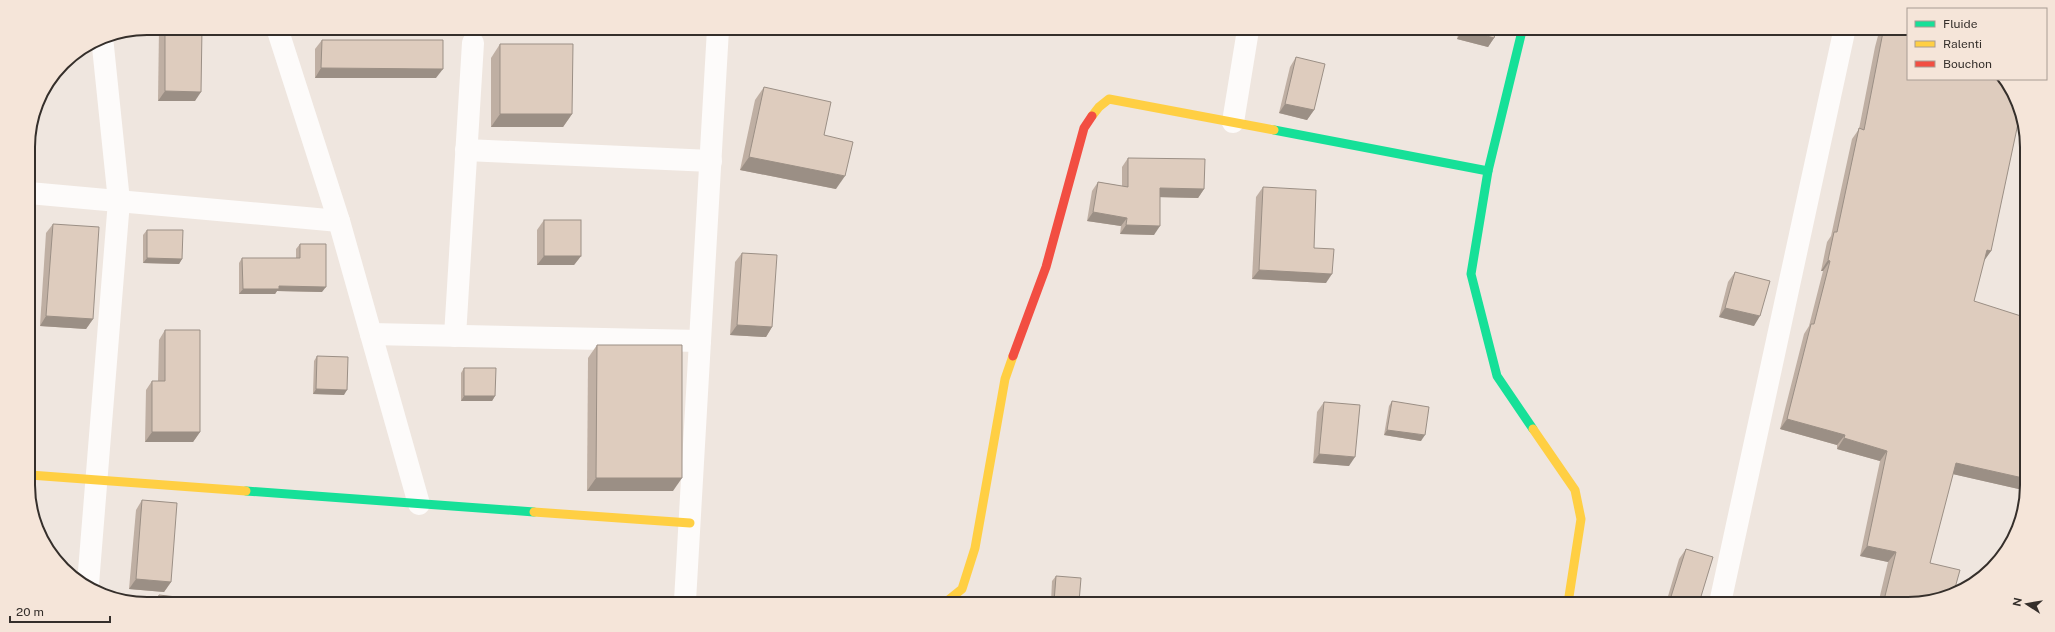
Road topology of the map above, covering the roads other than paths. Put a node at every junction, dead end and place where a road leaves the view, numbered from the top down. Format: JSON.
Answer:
{"nodes":[{"id":1,"x":279,"y":35,"type":"edge"},
{"id":2,"x":718,"y":35,"type":"edge"},
{"id":3,"x":1247,"y":35,"type":"edge"},
{"id":4,"x":1521,"y":35,"type":"edge"},
{"id":5,"x":1843,"y":35,"type":"edge"},
{"id":6,"x":473,"y":42,"type":"dead end"},
{"id":7,"x":103,"y":45,"type":"edge"},
{"id":8,"x":1232,"y":122,"type":"junction"},
{"id":9,"x":466,"y":150,"type":"junction"},
{"id":10,"x":711,"y":162,"type":"junction"},
{"id":11,"x":1488,"y":171,"type":"junction"},
{"id":12,"x":35,"y":194,"type":"edge"},
{"id":13,"x":119,"y":201,"type":"junction"},
{"id":14,"x":339,"y":221,"type":"junction"},
{"id":15,"x":371,"y":334,"type":"junction"},
{"id":16,"x":455,"y":336,"type":"junction"},
{"id":17,"x":700,"y":341,"type":"junction"},
{"id":18,"x":35,"y":475,"type":"edge"},
{"id":19,"x":97,"y":480,"type":"junction"},
{"id":20,"x":419,"y":504,"type":"junction"},
{"id":21,"x":690,"y":523,"type":"junction"},
{"id":22,"x":88,"y":580,"type":"edge"},
{"id":23,"x":685,"y":597,"type":"edge"},
{"id":24,"x":952,"y":597,"type":"edge"},
{"id":25,"x":1569,"y":597,"type":"edge"},
{"id":26,"x":1721,"y":597,"type":"edge"}],
"edges":[{"from":1,"to":14,"type":"street"},
{"from":2,"to":10,"type":"street"},
{"from":3,"to":8,"type":"street"},
{"from":4,"to":11,"type":"street"},
{"from":5,"to":26,"type":"street"},
{"from":6,"to":9,"type":"street"},
{"from":7,"to":13,"type":"street"},
{"from":8,"to":11,"type":"street"},
{"from":8,"to":24,"type":"street"},
{"from":9,"to":10,"type":"street"},
{"from":9,"to":16,"type":"street"},
{"from":10,"to":17,"type":"street"},
{"from":11,"to":25,"type":"street"},
{"from":12,"to":13,"type":"street"},
{"from":13,"to":14,"type":"street"},
{"from":13,"to":19,"type":"street"},
{"from":14,"to":15,"type":"street"},
{"from":15,"to":16,"type":"street"},
{"from":15,"to":20,"type":"street"},
{"from":16,"to":17,"type":"street"},
{"from":17,"to":21,"type":"street"},
{"from":18,"to":19,"type":"street"},
{"from":19,"to":20,"type":"street"},
{"from":19,"to":22,"type":"street"},
{"from":20,"to":21,"type":"street"},
{"from":21,"to":23,"type":"street"}]}
